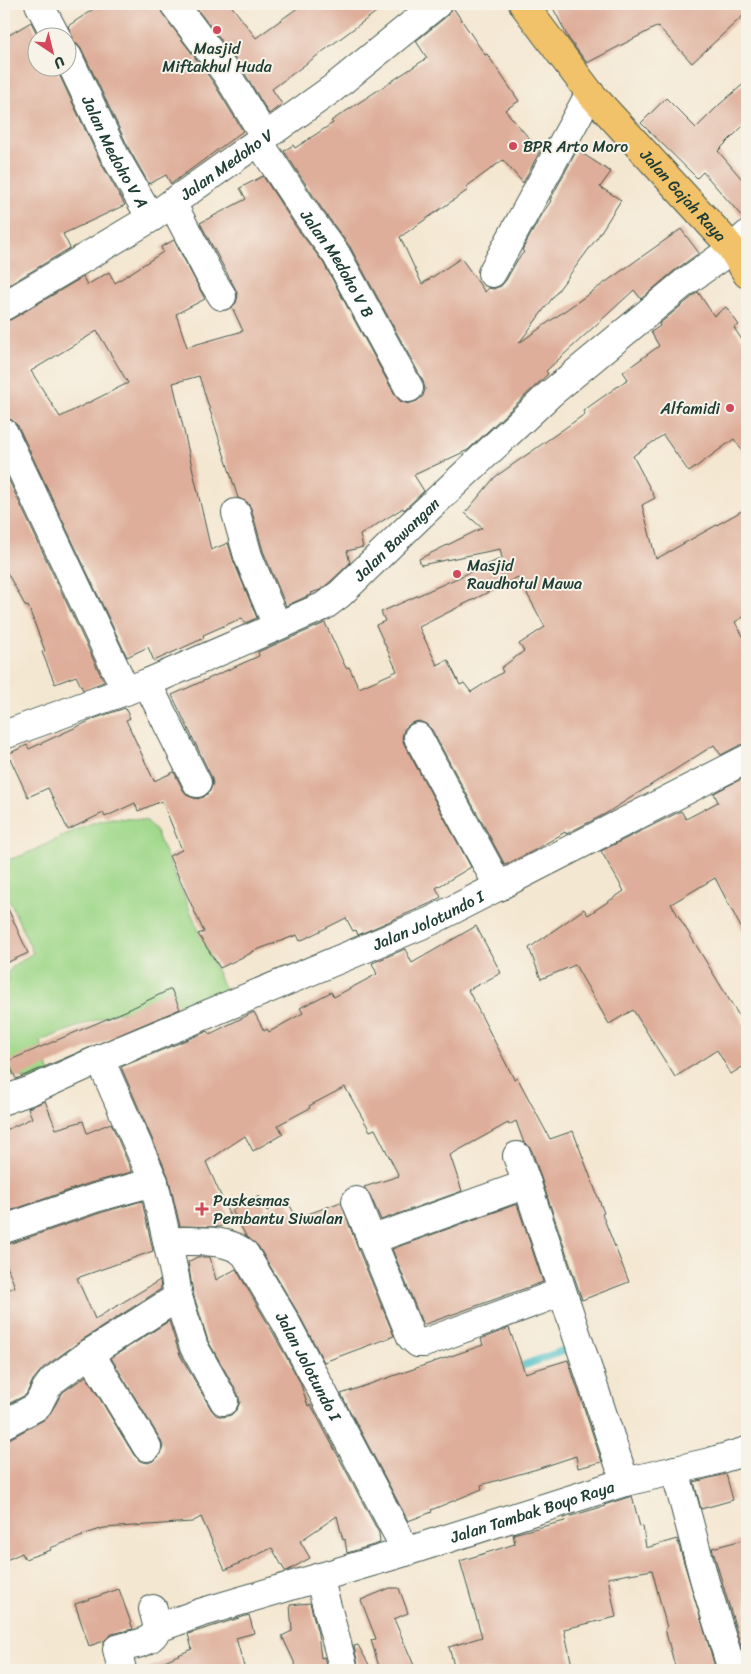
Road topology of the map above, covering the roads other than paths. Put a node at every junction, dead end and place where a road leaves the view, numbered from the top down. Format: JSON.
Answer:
{"nodes":[{"id":1,"x":39,"y":4,"type":"edge"},
{"id":2,"x":174,"y":4,"type":"edge"},
{"id":3,"x":437,"y":4,"type":"edge"},
{"id":4,"x":523,"y":4,"type":"edge"},
{"id":5,"x":52,"y":28,"type":"edge"},
{"id":6,"x":78,"y":78,"type":"edge"},
{"id":7,"x":590,"y":93,"type":"junction"},
{"id":8,"x":262,"y":140,"type":"junction"},
{"id":9,"x":162,"y":211,"type":"junction"},
{"id":10,"x":739,"y":242,"type":"edge"},
{"id":11,"x":492,"y":274,"type":"dead end"},
{"id":12,"x":747,"y":274,"type":"edge"},
{"id":13,"x":222,"y":296,"type":"dead end"},
{"id":14,"x":4,"y":306,"type":"edge"},
{"id":15,"x":409,"y":388,"type":"dead end"},
{"id":16,"x":4,"y":433,"type":"edge"},
{"id":17,"x":236,"y":513,"type":"dead end"},
{"id":18,"x":278,"y":626,"type":"junction"},
{"id":19,"x":136,"y":687,"type":"junction"},
{"id":20,"x":4,"y":735,"type":"edge"},
{"id":21,"x":418,"y":737,"type":"dead end"},
{"id":22,"x":746,"y":762,"type":"edge"},
{"id":23,"x":197,"y":783,"type":"dead end"},
{"id":24,"x":499,"y":887,"type":"junction"},
{"id":25,"x":100,"y":1059,"type":"junction"},
{"id":26,"x":5,"y":1097,"type":"edge"},
{"id":27,"x":516,"y":1156,"type":"dead end"},
{"id":28,"x":154,"y":1182,"type":"junction"},
{"id":29,"x":527,"y":1184,"type":"junction"},
{"id":30,"x":356,"y":1201,"type":"dead end"},
{"id":31,"x":4,"y":1229,"type":"edge"},
{"id":32,"x":371,"y":1240,"type":"junction"},
{"id":33,"x":167,"y":1241,"type":"junction"},
{"id":34,"x":562,"y":1292,"type":"junction"},
{"id":35,"x":178,"y":1297,"type":"junction"},
{"id":36,"x":90,"y":1354,"type":"junction"},
{"id":37,"x":224,"y":1401,"type":"dead end"},
{"id":38,"x":4,"y":1424,"type":"edge"},
{"id":39,"x":147,"y":1447,"type":"dead end"},
{"id":40,"x":747,"y":1451,"type":"edge"},
{"id":41,"x":675,"y":1470,"type":"junction"},
{"id":42,"x":625,"y":1482,"type":"junction"},
{"id":43,"x":405,"y":1552,"type":"junction"},
{"id":44,"x":319,"y":1577,"type":"junction"},
{"id":45,"x":122,"y":1670,"type":"edge"},
{"id":46,"x":344,"y":1670,"type":"edge"},
{"id":47,"x":732,"y":1670,"type":"edge"}],
"edges":[{"from":1,"to":5,"type":"street"},
{"from":2,"to":8,"type":"street","name":"Jalan Medoho V B"},
{"from":3,"to":8,"type":"street","name":"Jalan Medoho V"},
{"from":4,"to":7,"type":"main road","name":"Jalan Gajah Raya"},
{"from":6,"to":9,"type":"street","name":"Jalan Medoho V A"},
{"from":7,"to":10,"type":"main road","name":"Jalan Gajah Raya"},
{"from":7,"to":11,"type":"street"},
{"from":8,"to":9,"type":"street","name":"Jalan Medoho V"},
{"from":8,"to":15,"type":"street","name":"Jalan Medoho V B"},
{"from":9,"to":13,"type":"street","name":"Jalan Medoho V A"},
{"from":9,"to":14,"type":"street","name":"Jalan Medoho V"},
{"from":10,"to":12,"type":"main road","name":"Jalan Gajah Raya"},
{"from":10,"to":18,"type":"street","name":"Jalan Bawangan"},
{"from":16,"to":19,"type":"street"},
{"from":17,"to":18,"type":"street"},
{"from":18,"to":19,"type":"street","name":"Jalan Bawangan"},
{"from":19,"to":20,"type":"street","name":"Jalan Bawangan"},
{"from":19,"to":23,"type":"street"},
{"from":21,"to":24,"type":"street"},
{"from":22,"to":24,"type":"street","name":"Jalan Jolotundo I"},
{"from":24,"to":25,"type":"street","name":"Jalan Jolotundo I"},
{"from":25,"to":26,"type":"street","name":"Jalan Jolotundo I"},
{"from":25,"to":28,"type":"street"},
{"from":27,"to":29,"type":"street"},
{"from":28,"to":31,"type":"street"},
{"from":28,"to":33,"type":"street"},
{"from":29,"to":32,"type":"street"},
{"from":29,"to":34,"type":"street"},
{"from":30,"to":32,"type":"street"},
{"from":32,"to":34,"type":"street"},
{"from":33,"to":35,"type":"street"},
{"from":33,"to":43,"type":"street","name":"Jalan Jolotundo I"},
{"from":34,"to":42,"type":"street"},
{"from":35,"to":36,"type":"street"},
{"from":35,"to":37,"type":"street"},
{"from":36,"to":38,"type":"street"},
{"from":36,"to":39,"type":"street"},
{"from":40,"to":41,"type":"street","name":"Jalan Tambak Boyo Raya"},
{"from":41,"to":42,"type":"street","name":"Jalan Tambak Boyo Raya"},
{"from":41,"to":47,"type":"street"},
{"from":42,"to":43,"type":"street","name":"Jalan Tambak Boyo Raya"},
{"from":43,"to":44,"type":"street","name":"Jalan Tambak Boyo Raya"},
{"from":44,"to":45,"type":"street","name":"Jalan Tambak Boyo Raya"},
{"from":44,"to":46,"type":"street"}]}
